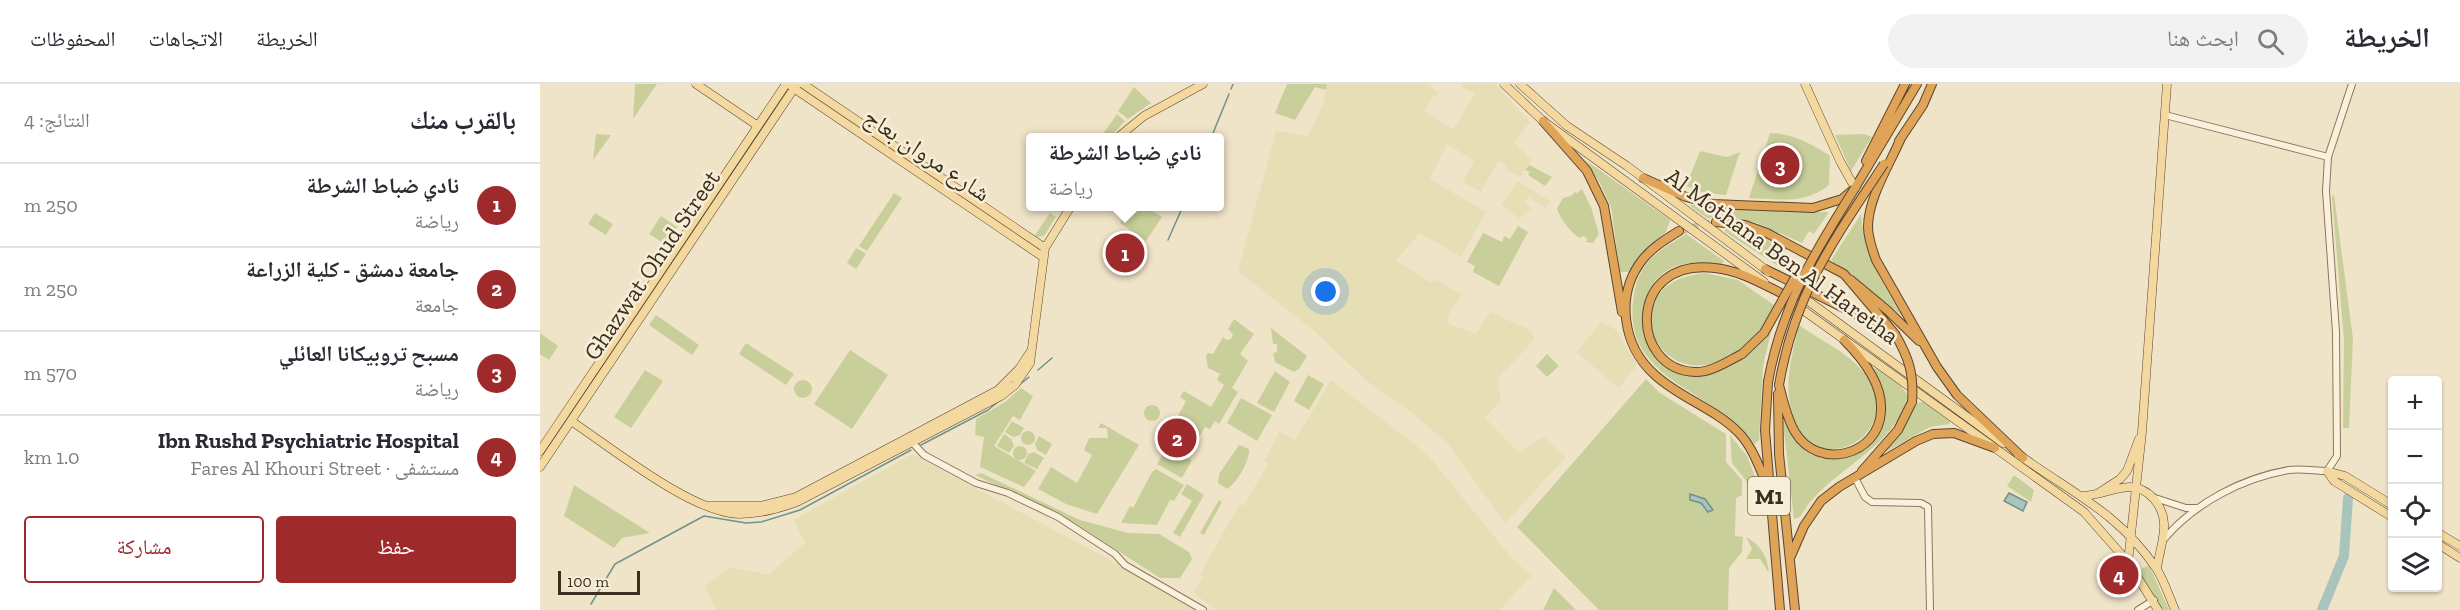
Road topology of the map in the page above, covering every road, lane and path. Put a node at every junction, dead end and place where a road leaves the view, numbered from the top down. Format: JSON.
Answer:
{"nodes":[{"id":1,"x":696,"y":84,"type":"edge"},
{"id":2,"x":803,"y":84,"type":"edge"},
{"id":3,"x":1203,"y":84,"type":"edge"},
{"id":4,"x":1504,"y":84,"type":"edge"},
{"id":5,"x":1520,"y":84,"type":"edge"},
{"id":6,"x":1805,"y":84,"type":"edge"},
{"id":7,"x":1905,"y":84,"type":"edge"},
{"id":8,"x":1917,"y":84,"type":"edge"},
{"id":9,"x":1932,"y":84,"type":"edge"},
{"id":10,"x":2167,"y":84,"type":"edge"},
{"id":11,"x":2352,"y":84,"type":"edge"},
{"id":12,"x":791,"y":85,"type":"edge"},
{"id":13,"x":2165,"y":115,"type":"junction"},
{"id":14,"x":1544,"y":121,"type":"junction"},
{"id":15,"x":758,"y":126,"type":"junction"},
{"id":16,"x":1124,"y":133,"type":"edge"},
{"id":17,"x":1901,"y":138,"type":"junction"},
{"id":18,"x":2328,"y":157,"type":"junction"},
{"id":19,"x":1643,"y":178,"type":"junction"},
{"id":20,"x":1857,"y":184,"type":"junction"},
{"id":21,"x":1068,"y":211,"type":"edge"},
{"id":22,"x":1716,"y":222,"type":"tunnel mouth"},
{"id":23,"x":1679,"y":231,"type":"tunnel mouth"},
{"id":24,"x":1826,"y":235,"type":"junction"},
{"id":25,"x":1045,"y":248,"type":"junction"},
{"id":26,"x":1043,"y":257,"type":"junction"},
{"id":27,"x":1765,"y":269,"type":"junction"},
{"id":28,"x":1844,"y":274,"type":"junction"},
{"id":29,"x":1779,"y":292,"type":"junction"},
{"id":30,"x":1625,"y":328,"type":"junction"},
{"id":31,"x":1895,"y":334,"type":"junction"},
{"id":32,"x":1844,"y":340,"type":"junction"},
{"id":33,"x":1923,"y":346,"type":"junction"},
{"id":34,"x":1779,"y":385,"type":"junction"},
{"id":35,"x":571,"y":421,"type":"junction"},
{"id":36,"x":2142,"y":432,"type":"junction"},
{"id":37,"x":911,"y":441,"type":"junction"},
{"id":38,"x":1995,"y":448,"type":"junction"},
{"id":39,"x":540,"y":451,"type":"edge"},
{"id":40,"x":2023,"y":458,"type":"junction"},
{"id":41,"x":540,"y":467,"type":"edge"},
{"id":42,"x":2327,"y":471,"type":"junction"},
{"id":43,"x":1855,"y":478,"type":"junction"},
{"id":44,"x":1768,"y":488,"type":"junction"},
{"id":45,"x":2137,"y":488,"type":"junction"},
{"id":46,"x":2096,"y":495,"type":"junction"},
{"id":47,"x":2083,"y":496,"type":"junction"},
{"id":48,"x":2152,"y":497,"type":"junction"},
{"id":49,"x":2388,"y":503,"type":"edge"},
{"id":50,"x":2197,"y":508,"type":"junction"},
{"id":51,"x":2388,"y":515,"type":"edge"},
{"id":52,"x":2442,"y":535,"type":"edge"},
{"id":53,"x":2132,"y":539,"type":"junction"},
{"id":54,"x":2164,"y":539,"type":"junction"},
{"id":55,"x":2460,"y":546,"type":"edge"},
{"id":56,"x":2442,"y":547,"type":"edge"},
{"id":57,"x":1791,"y":556,"type":"junction"},
{"id":58,"x":2460,"y":558,"type":"edge"},
{"id":59,"x":2128,"y":562,"type":"junction"},
{"id":60,"x":2157,"y":569,"type":"junction"},
{"id":61,"x":2154,"y":600,"type":"junction"},
{"id":62,"x":1203,"y":610,"type":"edge"},
{"id":63,"x":1780,"y":610,"type":"edge"},
{"id":64,"x":1795,"y":610,"type":"edge"},
{"id":65,"x":1930,"y":610,"type":"edge"},
{"id":66,"x":2138,"y":610,"type":"edge"},
{"id":67,"x":2158,"y":610,"type":"edge"},
{"id":68,"x":2175,"y":610,"type":"edge"}],
"edges":[{"from":1,"to":15,"type":"main road"},
{"from":2,"to":25,"type":"main road","name":"شارع مروان بعاج"},
{"from":3,"to":16,"type":"main road"},
{"from":4,"to":14,"type":"main road"},
{"from":5,"to":19,"type":"main road","name":"Al Mothana Ben Al Haretha"},
{"from":6,"to":20,"type":"main road"},
{"from":7,"to":20,"type":"highway"},
{"from":8,"to":20,"type":"highway"},
{"from":9,"to":17,"type":"highway"},
{"from":10,"to":13,"type":"main road"},
{"from":11,"to":18,"type":"street"},
{"from":12,"to":15,"type":"main road","name":"Ghazwat Ohud Street"},
{"from":12,"to":26,"type":"main road","name":"شارع مروان بعاج"},
{"from":12,"to":35,"type":"main road","name":"Ghazwat Ohud Street"},
{"from":13,"to":18,"type":"street"},
{"from":13,"to":36,"type":"main road"},
{"from":14,"to":29,"type":"main road"},
{"from":14,"to":30,"type":"highway"},
{"from":15,"to":39,"type":"main road","name":"Ghazwat Ohud Street"},
{"from":17,"to":33,"type":"highway"},
{"from":17,"to":34,"type":"highway","bridge":true},
{"from":18,"to":42,"type":"street"},
{"from":19,"to":20,"type":"highway"},
{"from":19,"to":27,"type":"main road","name":"Al Mothana Ben Al Haretha"},
{"from":20,"to":24,"type":"highway","bridge":true},
{"from":21,"to":25,"type":"main road"},
{"from":22,"to":28,"type":"highway"},
{"from":23,"to":30,"type":"highway"},
{"from":24,"to":29,"type":"highway","bridge":true},
{"from":24,"to":44,"type":"highway","number":"M1","bridge":true},
{"from":25,"to":26,"type":"main road"},
{"from":26,"to":37,"type":"main road"},
{"from":27,"to":31,"type":"highway"},
{"from":27,"to":40,"type":"main road","name":"Al Mothana Ben Al Haretha"},
{"from":28,"to":31,"type":"highway"},
{"from":28,"to":33,"type":"highway"},
{"from":29,"to":32,"type":"main road"},
{"from":30,"to":44,"type":"highway"},
{"from":31,"to":43,"type":"highway","bridge":true},
{"from":32,"to":34,"type":"highway"},
{"from":32,"to":38,"type":"main road"},
{"from":33,"to":40,"type":"highway"},
{"from":34,"to":57,"type":"highway","number":"M1"},
{"from":35,"to":37,"type":"main road"},
{"from":35,"to":41,"type":"main road","name":"Ghazwat Ohud Street"},
{"from":36,"to":45,"type":"main road"},
{"from":36,"to":46,"type":"main road"},
{"from":37,"to":62,"type":"street"},
{"from":38,"to":43,"type":"highway"},
{"from":38,"to":59,"type":"main road"},
{"from":40,"to":47,"type":"main road","name":"Al Mothana Ben Al Haretha"},
{"from":42,"to":49,"type":"main road"},
{"from":42,"to":50,"type":"street"},
{"from":42,"to":51,"type":"main road"},
{"from":43,"to":57,"type":"highway"},
{"from":43,"to":65,"type":"street"},
{"from":44,"to":63,"type":"highway","number":"M1"},
{"from":45,"to":46,"type":"main road"},
{"from":45,"to":48,"type":"main road"},
{"from":45,"to":53,"type":"main road"},
{"from":46,"to":47,"type":"main road"},
{"from":47,"to":53,"type":"main road","name":"Al Mothana Ben Al Haretha"},
{"from":48,"to":50,"type":"street"},
{"from":48,"to":54,"type":"main road"},
{"from":50,"to":54,"type":"street"},
{"from":52,"to":55,"type":"main road"},
{"from":53,"to":59,"type":"main road"},
{"from":53,"to":60,"type":"main road","name":"Al Mothana Ben Al Haretha"},
{"from":54,"to":60,"type":"main road"},
{"from":56,"to":58,"type":"main road"},
{"from":57,"to":64,"type":"highway","number":"M1"},
{"from":59,"to":61,"type":"main road"},
{"from":60,"to":68,"type":"main road","name":"Al Mothana Ben Al Haretha"},
{"from":61,"to":66,"type":"street"},
{"from":61,"to":67,"type":"main road"}]}
